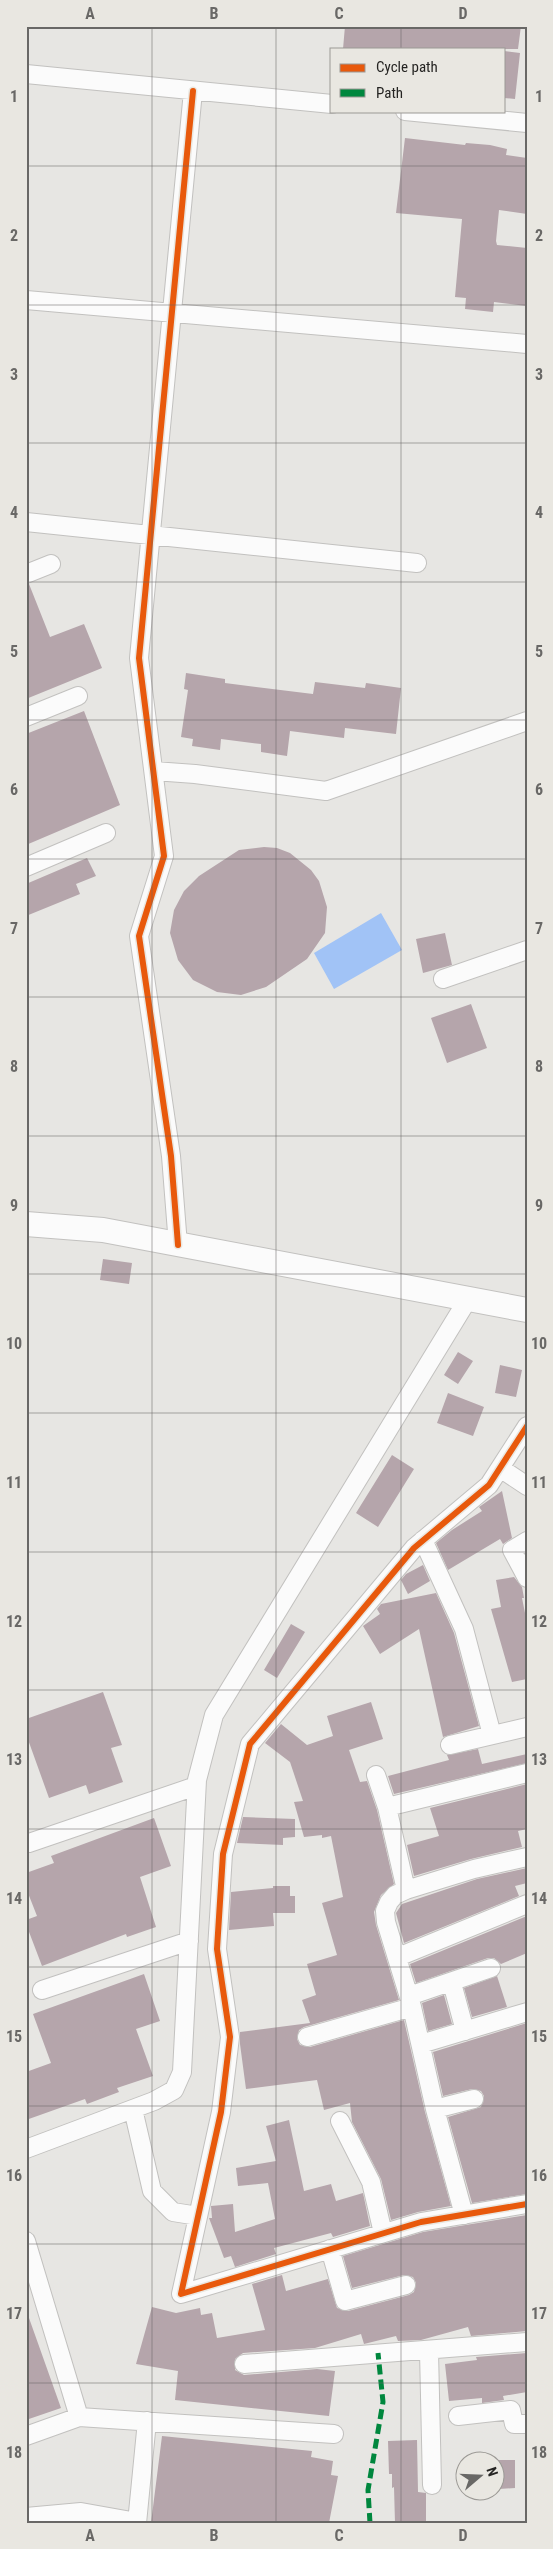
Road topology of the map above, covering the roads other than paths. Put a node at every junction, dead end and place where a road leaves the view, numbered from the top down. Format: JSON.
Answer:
{"nodes":[{"id":1,"x":26,"y":74,"type":"edge"},
{"id":2,"x":193,"y":91,"type":"junction"},
{"id":3,"x":330,"y":104,"type":"edge"},
{"id":4,"x":415,"y":112,"type":"edge"},
{"id":5,"x":527,"y":123,"type":"edge"},
{"id":6,"x":26,"y":300,"type":"edge"},
{"id":7,"x":172,"y":313,"type":"junction"},
{"id":8,"x":527,"y":344,"type":"edge"},
{"id":9,"x":26,"y":522,"type":"edge"},
{"id":10,"x":151,"y":535,"type":"junction"},
{"id":11,"x":417,"y":563,"type":"dead end"},
{"id":12,"x":52,"y":564,"type":"dead end"},
{"id":13,"x":26,"y":574,"type":"edge"},
{"id":14,"x":78,"y":696,"type":"dead end"},
{"id":15,"x":26,"y":717,"type":"edge"},
{"id":16,"x":527,"y":722,"type":"edge"},
{"id":17,"x":154,"y":771,"type":"junction"},
{"id":18,"x":106,"y":833,"type":"dead end"},
{"id":19,"x":26,"y":867,"type":"edge"},
{"id":20,"x":527,"y":950,"type":"edge"},
{"id":21,"x":443,"y":979,"type":"dead end"},
{"id":22,"x":26,"y":1224,"type":"edge"},
{"id":23,"x":178,"y":1245,"type":"junction"},
{"id":24,"x":468,"y":1299,"type":"junction"},
{"id":25,"x":527,"y":1310,"type":"edge"},
{"id":26,"x":527,"y":1426,"type":"edge"},
{"id":27,"x":500,"y":1468,"type":"junction"},
{"id":28,"x":527,"y":1486,"type":"edge"},
{"id":29,"x":423,"y":1540,"type":"junction"},
{"id":30,"x":527,"y":1541,"type":"edge"},
{"id":31,"x":527,"y":1578,"type":"edge"},
{"id":32,"x":527,"y":1727,"type":"edge"},
{"id":33,"x":492,"y":1735,"type":"junction"},
{"id":34,"x":450,"y":1745,"type":"dead end"},
{"id":35,"x":527,"y":1772,"type":"edge"},
{"id":36,"x":376,"y":1775,"type":"dead end"},
{"id":37,"x":196,"y":1786,"type":"junction"},
{"id":38,"x":387,"y":1807,"type":"junction"},
{"id":39,"x":29,"y":1843,"type":"dead end"},
{"id":40,"x":527,"y":1857,"type":"edge"},
{"id":41,"x":406,"y":1890,"type":"junction"},
{"id":42,"x":527,"y":1904,"type":"edge"},
{"id":43,"x":189,"y":1941,"type":"junction"},
{"id":44,"x":398,"y":1957,"type":"junction"},
{"id":45,"x":491,"y":1968,"type":"dead end"},
{"id":46,"x":452,"y":1983,"type":"junction"},
{"id":47,"x":42,"y":1990,"type":"dead end"},
{"id":48,"x":410,"y":2002,"type":"junction"},
{"id":49,"x":527,"y":2012,"type":"edge"},
{"id":50,"x":465,"y":2031,"type":"junction"},
{"id":51,"x":307,"y":2037,"type":"dead end"},
{"id":52,"x":422,"y":2044,"type":"junction"},
{"id":53,"x":474,"y":2099,"type":"dead end"},
{"id":54,"x":133,"y":2109,"type":"junction"},
{"id":55,"x":435,"y":2109,"type":"junction"},
{"id":56,"x":340,"y":2121,"type":"dead end"},
{"id":57,"x":26,"y":2149,"type":"edge"},
{"id":58,"x":527,"y":2204,"type":"edge"},
{"id":59,"x":464,"y":2215,"type":"junction"},
{"id":60,"x":198,"y":2216,"type":"junction"},
{"id":61,"x":383,"y":2233,"type":"junction"},
{"id":62,"x":26,"y":2241,"type":"edge"},
{"id":63,"x":330,"y":2249,"type":"junction"},
{"id":64,"x":406,"y":2285,"type":"dead end"},
{"id":65,"x":34,"y":2295,"type":"edge"},
{"id":66,"x":527,"y":2342,"type":"edge"},
{"id":67,"x":429,"y":2351,"type":"junction"},
{"id":68,"x":244,"y":2364,"type":"dead end"},
{"id":69,"x":458,"y":2416,"type":"dead end"},
{"id":70,"x":78,"y":2417,"type":"junction"},
{"id":71,"x":147,"y":2422,"type":"junction"},
{"id":72,"x":527,"y":2424,"type":"edge"},
{"id":73,"x":334,"y":2434,"type":"dead end"},
{"id":74,"x":26,"y":2436,"type":"edge"},
{"id":75,"x":432,"y":2485,"type":"dead end"},
{"id":76,"x":26,"y":2517,"type":"edge"},
{"id":77,"x":137,"y":2522,"type":"edge"}],
"edges":[{"from":1,"to":2,"type":"street"},
{"from":2,"to":3,"type":"street"},
{"from":2,"to":7,"type":"street"},
{"from":4,"to":5,"type":"street"},
{"from":6,"to":7,"type":"street"},
{"from":7,"to":8,"type":"street"},
{"from":7,"to":10,"type":"street"},
{"from":9,"to":10,"type":"street"},
{"from":10,"to":11,"type":"street"},
{"from":10,"to":17,"type":"street"},
{"from":12,"to":13,"type":"street"},
{"from":14,"to":15,"type":"street"},
{"from":16,"to":17,"type":"street"},
{"from":17,"to":23,"type":"street"},
{"from":18,"to":19,"type":"street"},
{"from":20,"to":21,"type":"street"},
{"from":22,"to":23,"type":"main road"},
{"from":23,"to":24,"type":"main road"},
{"from":24,"to":25,"type":"main road"},
{"from":24,"to":37,"type":"street"},
{"from":26,"to":27,"type":"street"},
{"from":27,"to":28,"type":"street"},
{"from":27,"to":29,"type":"street"},
{"from":29,"to":33,"type":"street"},
{"from":29,"to":60,"type":"street"},
{"from":30,"to":31,"type":"street"},
{"from":32,"to":33,"type":"street"},
{"from":33,"to":34,"type":"street"},
{"from":35,"to":38,"type":"street"},
{"from":36,"to":38,"type":"street"},
{"from":37,"to":39,"type":"street"},
{"from":37,"to":43,"type":"street"},
{"from":38,"to":41,"type":"street"},
{"from":40,"to":41,"type":"street"},
{"from":41,"to":44,"type":"street"},
{"from":42,"to":44,"type":"street"},
{"from":43,"to":47,"type":"street"},
{"from":43,"to":54,"type":"street"},
{"from":44,"to":48,"type":"street"},
{"from":45,"to":46,"type":"street"},
{"from":46,"to":48,"type":"street"},
{"from":46,"to":50,"type":"street"},
{"from":48,"to":51,"type":"street"},
{"from":48,"to":52,"type":"street"},
{"from":49,"to":50,"type":"street"},
{"from":50,"to":52,"type":"street"},
{"from":52,"to":55,"type":"street"},
{"from":53,"to":55,"type":"street"},
{"from":54,"to":57,"type":"street"},
{"from":54,"to":60,"type":"street"},
{"from":55,"to":59,"type":"street"},
{"from":56,"to":61,"type":"street"},
{"from":58,"to":59,"type":"street"},
{"from":59,"to":61,"type":"street"},
{"from":60,"to":63,"type":"street"},
{"from":61,"to":63,"type":"street"},
{"from":62,"to":65,"type":"street"},
{"from":63,"to":64,"type":"street"},
{"from":65,"to":70,"type":"street"},
{"from":66,"to":67,"type":"street"},
{"from":67,"to":68,"type":"street"},
{"from":67,"to":75,"type":"street"},
{"from":69,"to":72,"type":"street"},
{"from":70,"to":71,"type":"street"},
{"from":70,"to":74,"type":"street"},
{"from":71,"to":73,"type":"street"},
{"from":71,"to":77,"type":"street"},
{"from":76,"to":77,"type":"street"}]}
